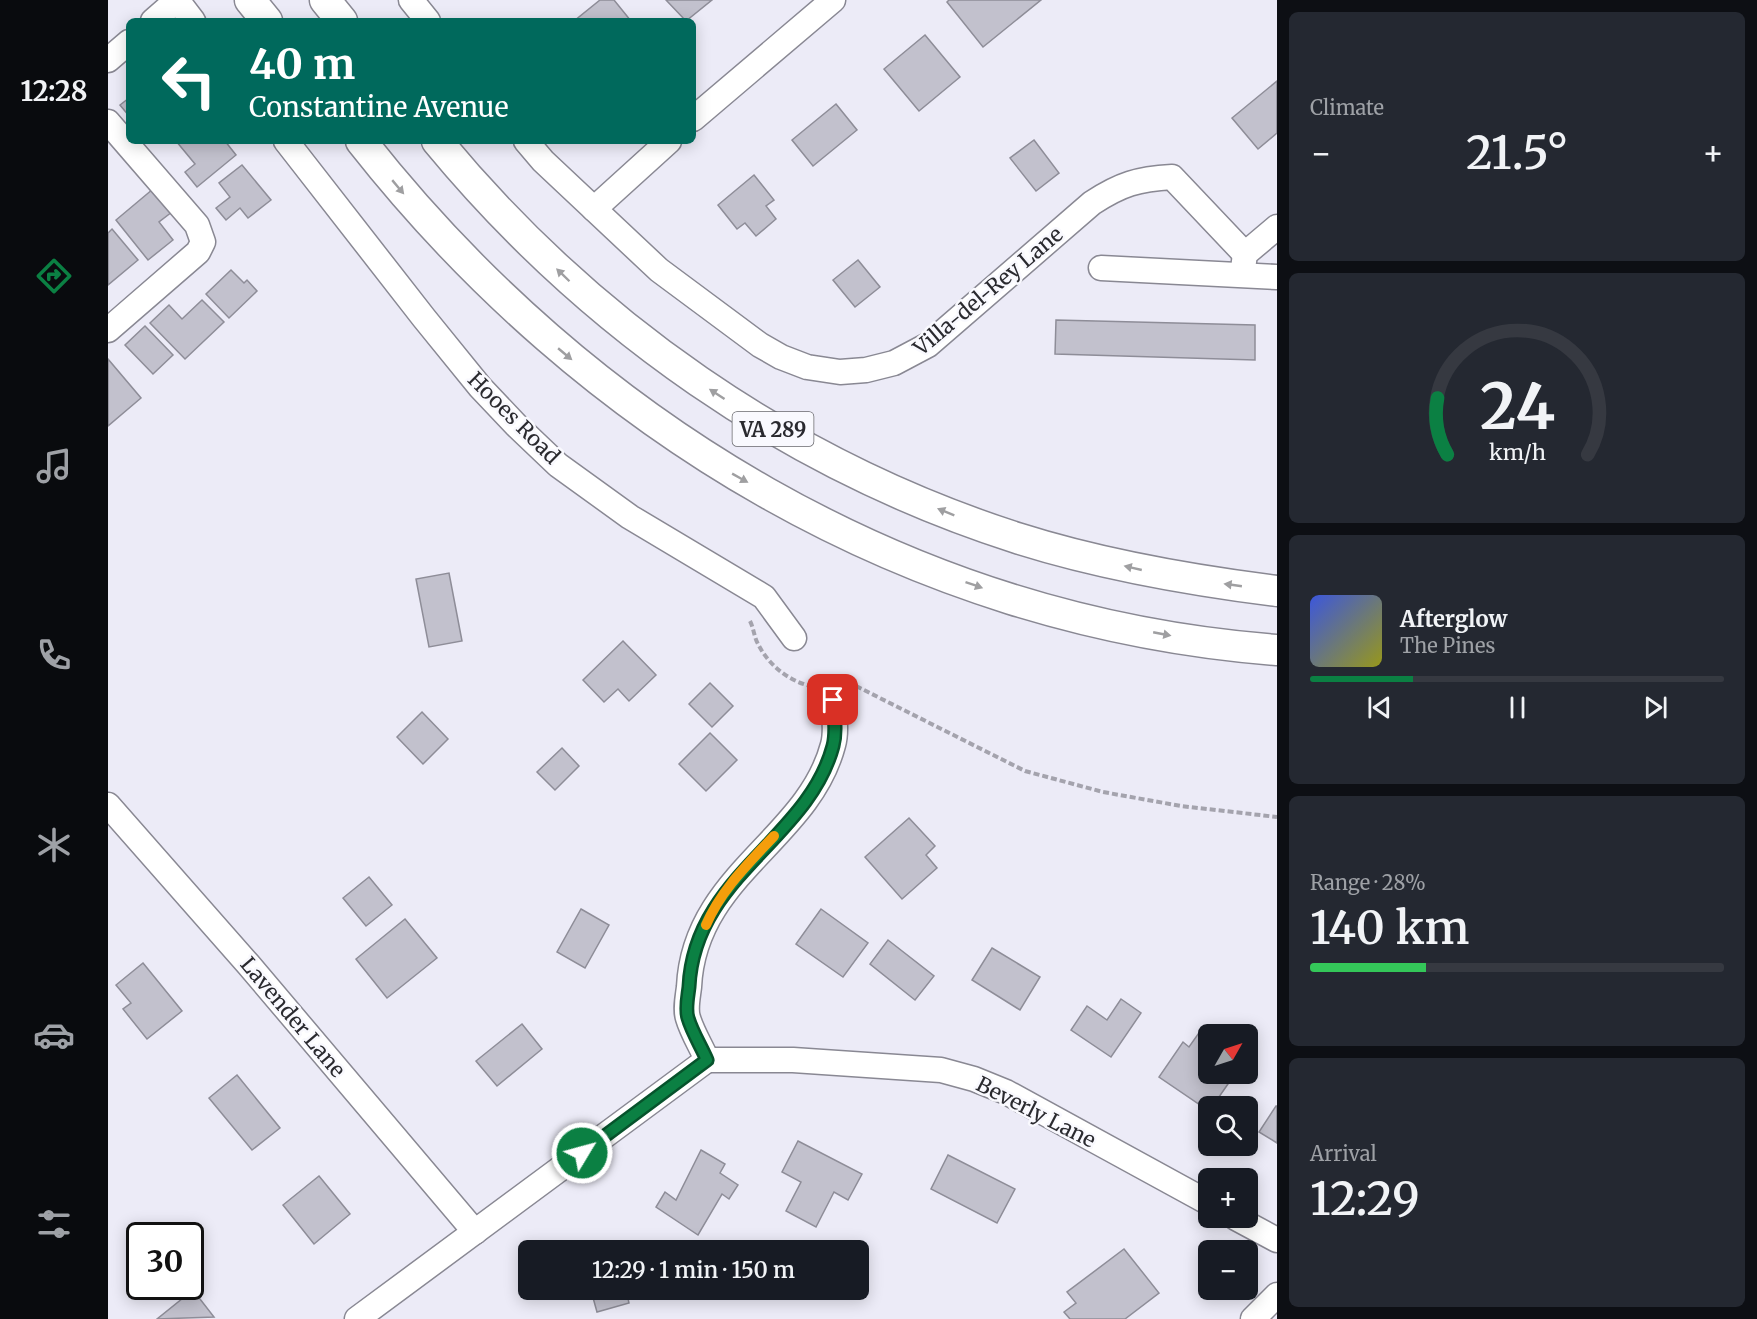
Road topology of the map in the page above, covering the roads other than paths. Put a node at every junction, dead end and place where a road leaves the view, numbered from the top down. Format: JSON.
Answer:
{"nodes":[{"id":1,"x":177,"y":0,"type":"edge"},
{"id":2,"x":250,"y":0,"type":"edge"},
{"id":3,"x":325,"y":0,"type":"edge"},
{"id":4,"x":411,"y":0,"type":"edge"},
{"id":5,"x":832,"y":0,"type":"edge"},
{"id":6,"x":156,"y":18,"type":"edge"},
{"id":7,"x":191,"y":18,"type":"edge"},
{"id":8,"x":265,"y":18,"type":"edge"},
{"id":9,"x":340,"y":18,"type":"edge"},
{"id":10,"x":426,"y":18,"type":"edge"},
{"id":11,"x":126,"y":45,"type":"edge"},
{"id":12,"x":108,"y":60,"type":"edge"},
{"id":13,"x":696,"y":116,"type":"edge"},
{"id":14,"x":108,"y":122,"type":"edge"},
{"id":15,"x":126,"y":143,"type":"edge"},
{"id":16,"x":127,"y":144,"type":"edge"},
{"id":17,"x":288,"y":144,"type":"edge"},
{"id":18,"x":364,"y":144,"type":"edge"},
{"id":19,"x":440,"y":144,"type":"edge"},
{"id":20,"x":529,"y":144,"type":"edge"},
{"id":21,"x":666,"y":144,"type":"edge"},
{"id":22,"x":594,"y":209,"type":"junction"},
{"id":23,"x":1277,"y":227,"type":"edge"},
{"id":24,"x":1244,"y":264,"type":"junction"},
{"id":25,"x":1101,"y":268,"type":"dead end"},
{"id":26,"x":1277,"y":277,"type":"edge"},
{"id":27,"x":108,"y":330,"type":"edge"},
{"id":28,"x":1277,"y":591,"type":"edge"},
{"id":29,"x":794,"y":638,"type":"dead end"},
{"id":30,"x":1224,"y":644,"type":"junction"},
{"id":31,"x":1277,"y":650,"type":"edge"},
{"id":32,"x":1277,"y":666,"type":"edge"},
{"id":33,"x":832,"y":689,"type":"road end"},
{"id":34,"x":108,"y":805,"type":"edge"},
{"id":35,"x":707,"y":1060,"type":"junction"},
{"id":36,"x":1198,"y":1197,"type":"edge"},
{"id":37,"x":1255,"y":1228,"type":"edge"},
{"id":38,"x":475,"y":1232,"type":"junction"},
{"id":39,"x":1277,"y":1240,"type":"edge"},
{"id":40,"x":1277,"y":1296,"type":"edge"},
{"id":41,"x":357,"y":1319,"type":"edge"},
{"id":42,"x":1253,"y":1319,"type":"edge"}],
"edges":[{"from":1,"to":6,"type":"street"},
{"from":1,"to":7,"type":"street"},
{"from":2,"to":8,"type":"main road"},
{"from":3,"to":9,"type":"main road"},
{"from":4,"to":10,"type":"street"},
{"from":5,"to":13,"type":"street"},
{"from":11,"to":12,"type":"street"},
{"from":14,"to":15,"type":"street"},
{"from":16,"to":27,"type":"street"},
{"from":17,"to":29,"type":"street","name":"Hooes Road"},
{"from":18,"to":30,"type":"main road","number":"VA 289","one_way":true},
{"from":28,"to":19,"type":"main road","number":"VA 289","one_way":true},
{"from":20,"to":22,"type":"street","name":"Villa-del-Rey Lane"},
{"from":21,"to":22,"type":"street"},
{"from":22,"to":24,"type":"street","name":"Villa-del-Rey Lane"},
{"from":23,"to":24,"type":"street"},
{"from":24,"to":25,"type":"street"},
{"from":24,"to":26,"type":"street"},
{"from":30,"to":31,"type":"main road","number":"VA 289"},
{"from":30,"to":32,"type":"main road"},
{"from":33,"to":35,"type":"street"},
{"from":34,"to":38,"type":"street","name":"Lavender Lane"},
{"from":35,"to":36,"type":"street","name":"Beverly Lane"},
{"from":35,"to":38,"type":"street"},
{"from":37,"to":39,"type":"street"},
{"from":38,"to":41,"type":"street"},
{"from":40,"to":42,"type":"street"}]}
